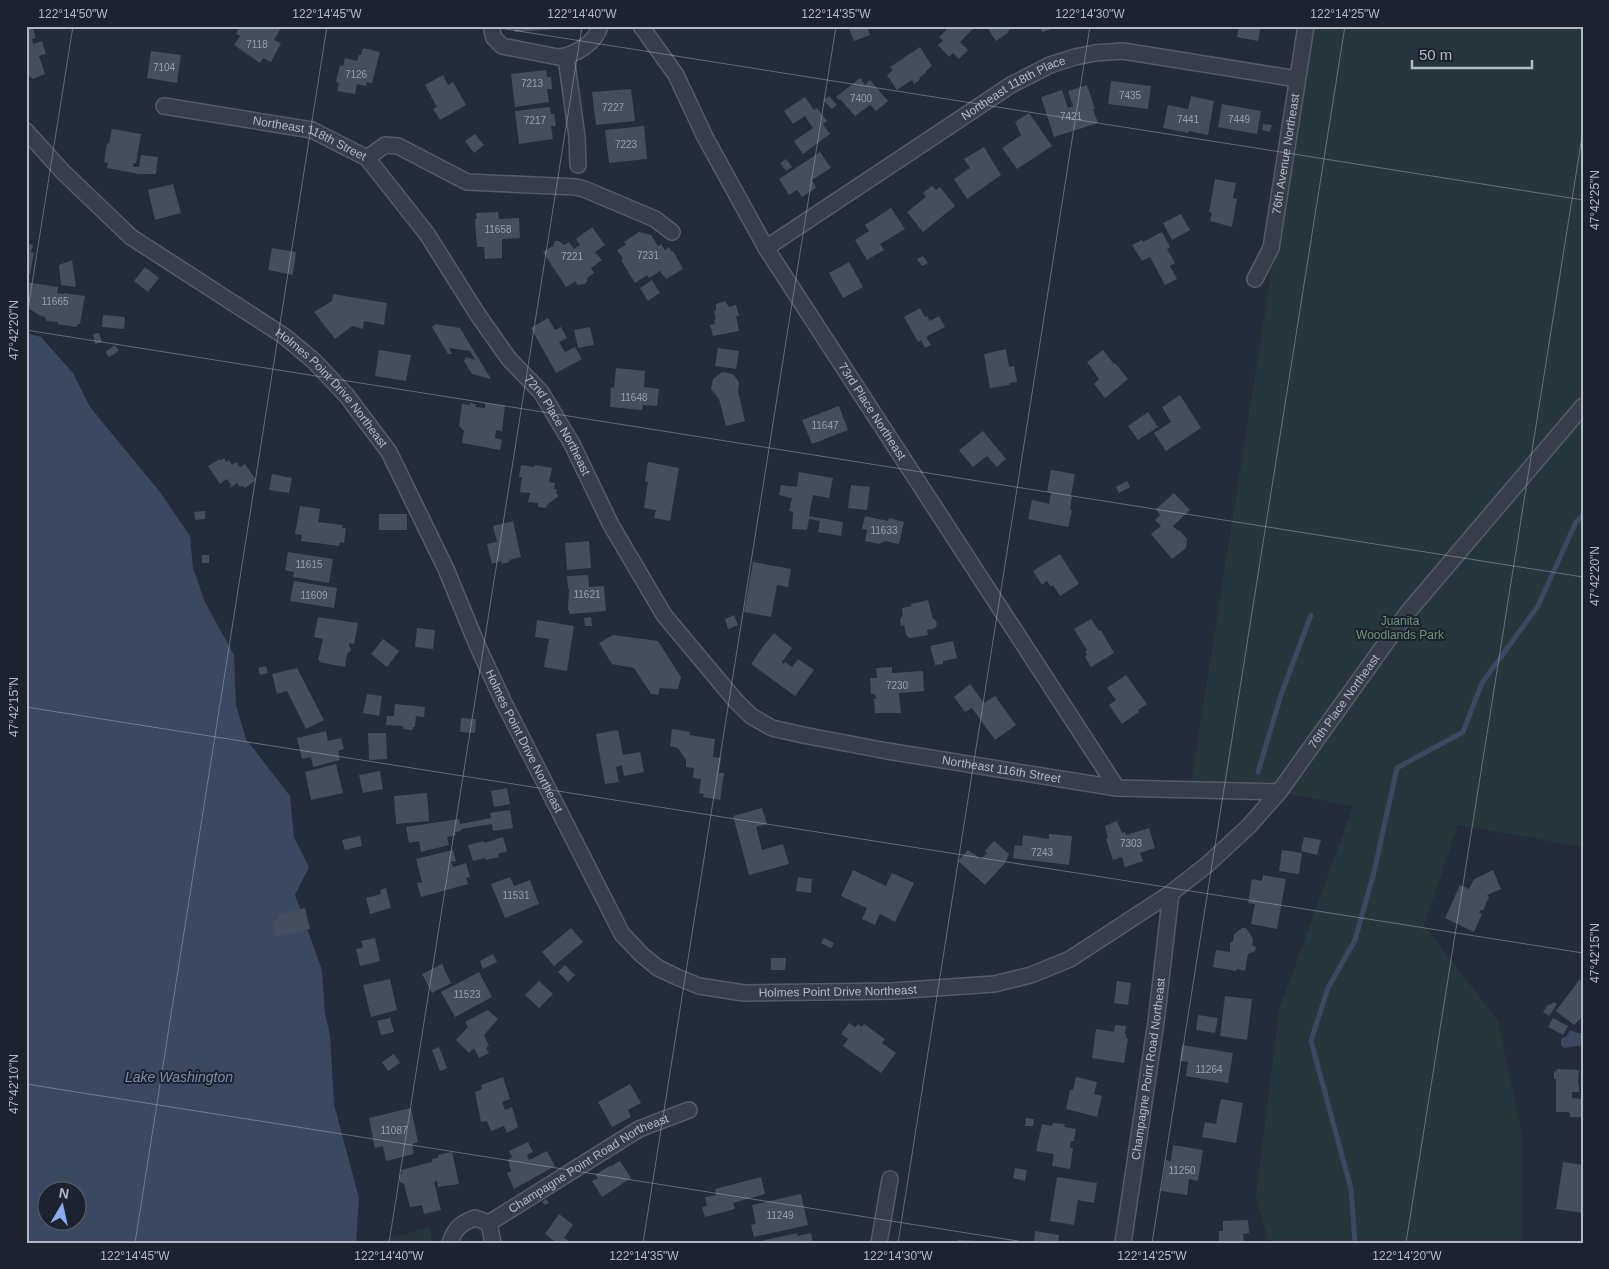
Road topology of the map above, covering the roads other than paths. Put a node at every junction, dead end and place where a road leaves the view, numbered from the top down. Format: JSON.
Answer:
{"nodes":[{"id":1,"x":491,"y":26,"type":"edge"},
{"id":2,"x":600,"y":26,"type":"edge"},
{"id":3,"x":641,"y":26,"type":"edge"},
{"id":4,"x":1306,"y":26,"type":"edge"},
{"id":5,"x":566,"y":57,"type":"junction"},
{"id":6,"x":1297,"y":79,"type":"junction"},
{"id":7,"x":164,"y":106,"type":"dead end"},
{"id":8,"x":26,"y":131,"type":"edge"},
{"id":9,"x":367,"y":158,"type":"junction"},
{"id":10,"x":578,"y":165,"type":"dead end"},
{"id":11,"x":672,"y":232,"type":"dead end"},
{"id":12,"x":766,"y":248,"type":"junction"},
{"id":13,"x":1255,"y":279,"type":"dead end"},
{"id":14,"x":1583,"y":406,"type":"edge"},
{"id":15,"x":735,"y":700,"type":"joint"},
{"id":16,"x":1117,"y":788,"type":"junction"},
{"id":17,"x":1279,"y":792,"type":"junction"},
{"id":18,"x":1171,"y":893,"type":"junction"},
{"id":19,"x":689,"y":1110,"type":"dead end"},
{"id":20,"x":890,"y":1179,"type":"dead end"},
{"id":21,"x":489,"y":1223,"type":"junction"},
{"id":22,"x":450,"y":1243,"type":"edge"},
{"id":23,"x":493,"y":1243,"type":"edge"},
{"id":24,"x":879,"y":1243,"type":"edge"},
{"id":25,"x":1123,"y":1243,"type":"edge"}],
"edges":[{"from":1,"to":5,"type":"street"},
{"from":2,"to":5,"type":"street"},
{"from":3,"to":12,"type":"street","name":"73rd Place Northeast"},
{"from":4,"to":6,"type":"street","name":"76th Avenue Northeast"},
{"from":5,"to":10,"type":"street"},
{"from":6,"to":12,"type":"street","name":"Northeast 118th Place"},
{"from":6,"to":13,"type":"street","name":"76th Avenue Northeast"},
{"from":7,"to":9,"type":"street","name":"Northeast 118th Street"},
{"from":8,"to":18,"type":"street","name":"Holmes Point Drive Northeast"},
{"from":9,"to":11,"type":"street","name":"Northeast 118th Street"},
{"from":9,"to":15,"type":"street","name":"72nd Place Northeast"},
{"from":12,"to":16,"type":"street","name":"73rd Place Northeast"},
{"from":14,"to":17,"type":"street","name":"76th Place Northeast"},
{"from":15,"to":16,"type":"street","name":"Northeast 116th Street"},
{"from":16,"to":17,"type":"street","name":"Northeast 116th Street"},
{"from":17,"to":18,"type":"street","name":"76th Place Northeast"},
{"from":18,"to":25,"type":"street","name":"Champagne Point Road Northeast"},
{"from":19,"to":21,"type":"street","name":"Champagne Point Road Northeast"},
{"from":20,"to":24,"type":"street"},
{"from":21,"to":22,"type":"street"},
{"from":21,"to":23,"type":"street"}]}
